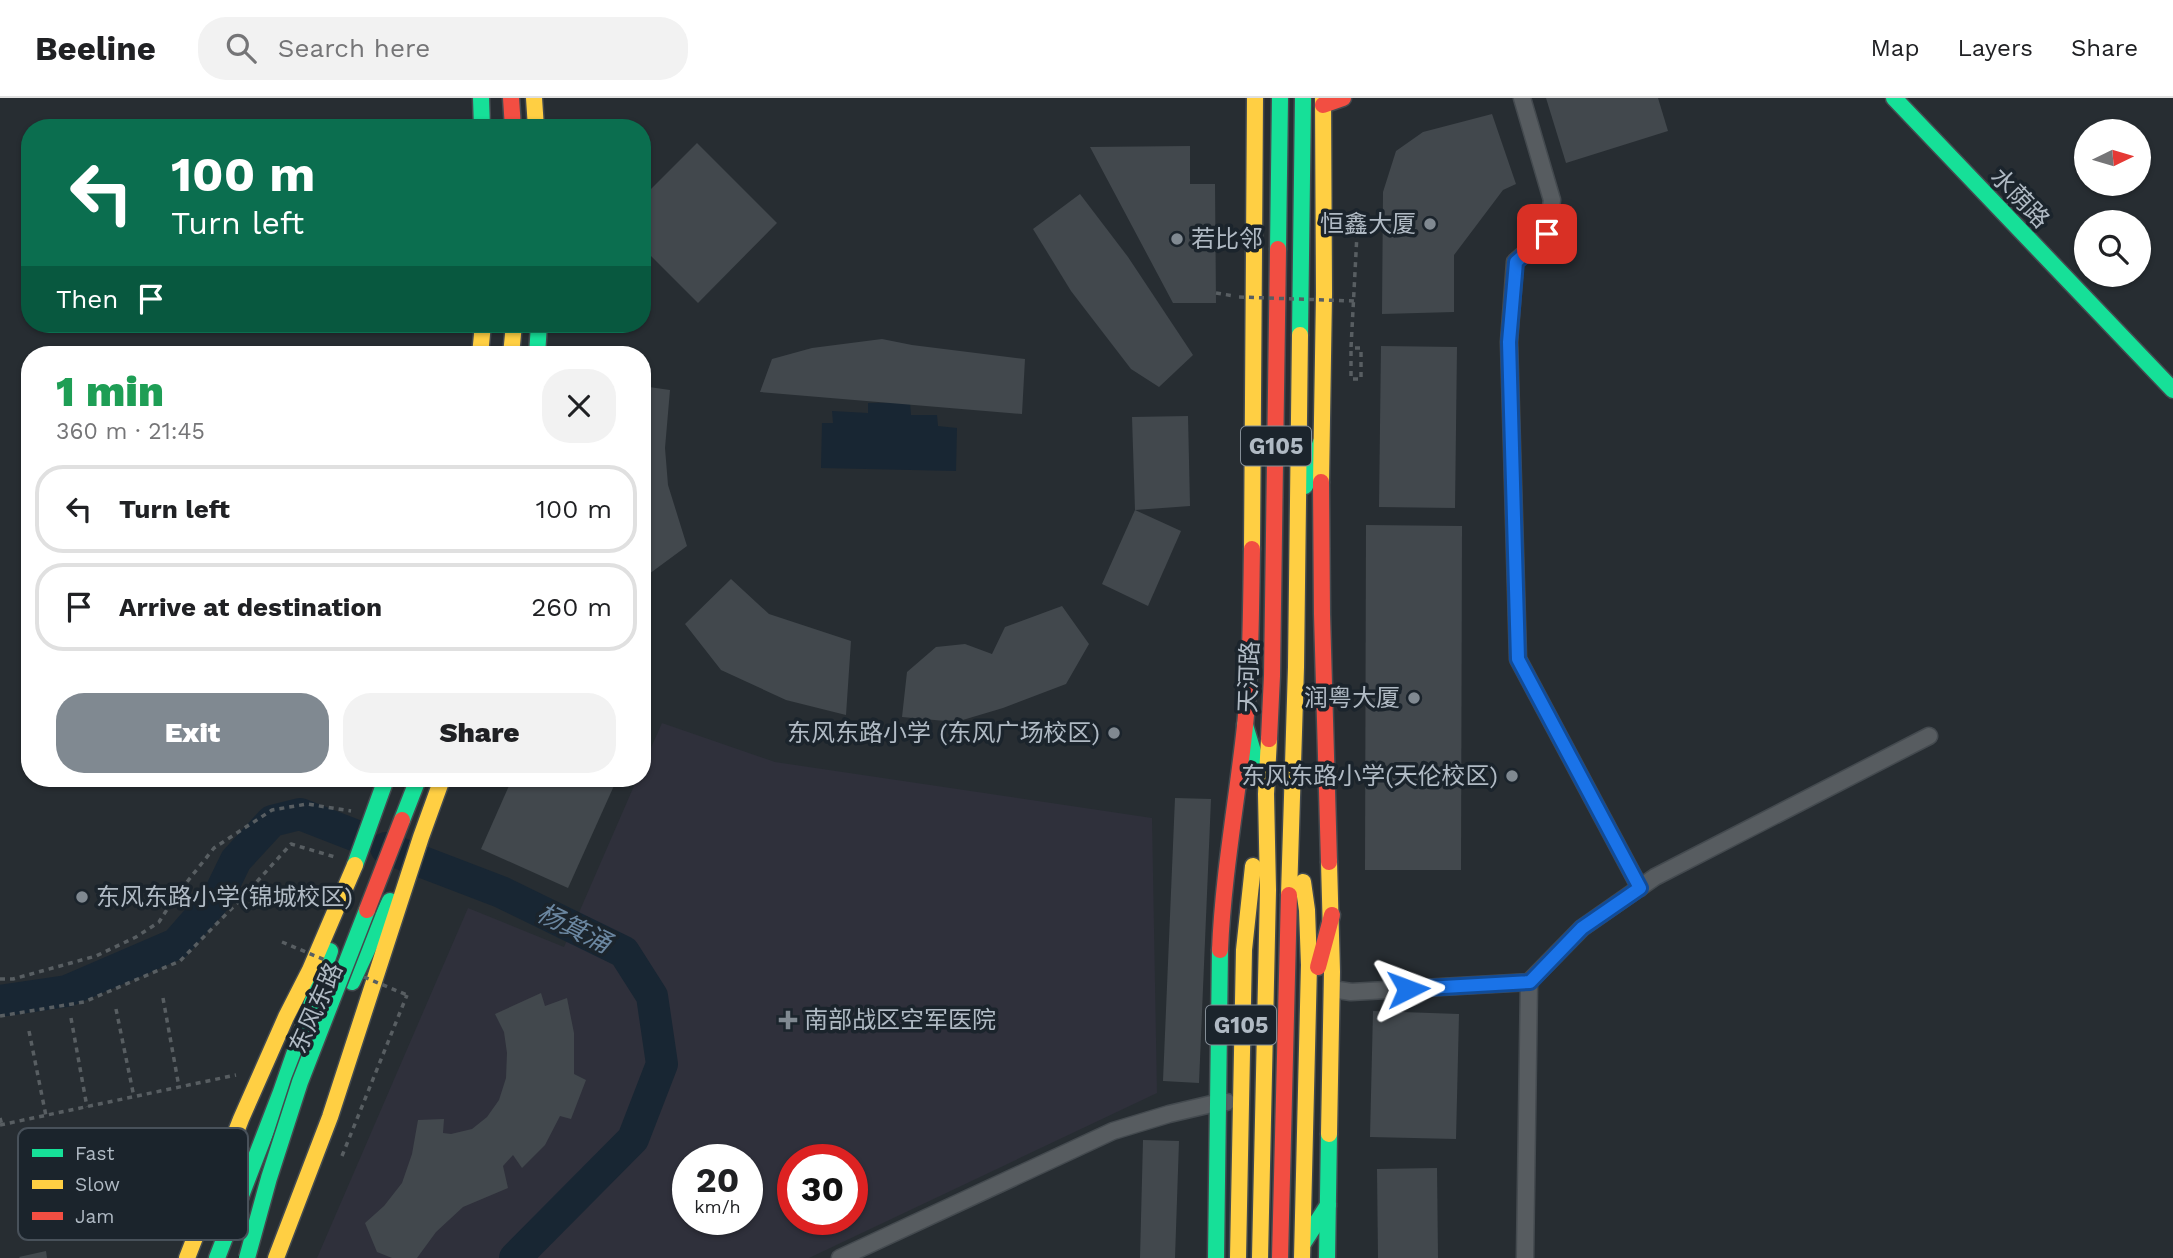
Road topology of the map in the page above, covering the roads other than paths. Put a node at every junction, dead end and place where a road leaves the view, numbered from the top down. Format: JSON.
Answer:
{"nodes":[{"id":1,"x":481,"y":98,"type":"edge"},
{"id":2,"x":511,"y":98,"type":"edge"},
{"id":3,"x":534,"y":98,"type":"edge"},
{"id":4,"x":1255,"y":98,"type":"edge"},
{"id":5,"x":1280,"y":98,"type":"edge"},
{"id":6,"x":1303,"y":98,"type":"edge"},
{"id":7,"x":1343,"y":98,"type":"edge"},
{"id":8,"x":1522,"y":98,"type":"edge"},
{"id":9,"x":1894,"y":98,"type":"edge"},
{"id":10,"x":1323,"y":101,"type":"edge"},
{"id":11,"x":482,"y":119,"type":"edge"},
{"id":12,"x":512,"y":119,"type":"edge"},
{"id":13,"x":535,"y":119,"type":"edge"},
{"id":14,"x":1302,"y":151,"type":"junction"},
{"id":15,"x":2173,"y":390,"type":"edge"},
{"id":16,"x":1321,"y":442,"type":"junction"},
{"id":17,"x":1297,"y":509,"type":"junction"},
{"id":18,"x":1245,"y":725,"type":"junction"},
{"id":19,"x":1929,"y":736,"type":"dead end"},
{"id":20,"x":383,"y":787,"type":"edge"},
{"id":21,"x":415,"y":787,"type":"edge"},
{"id":22,"x":439,"y":787,"type":"edge"},
{"id":23,"x":1266,"y":794,"type":"junction"},
{"id":24,"x":1292,"y":800,"type":"junction"},
{"id":25,"x":356,"y":863,"type":"junction"},
{"id":26,"x":408,"y":870,"type":"junction"},
{"id":27,"x":1640,"y":888,"type":"junction"},
{"id":28,"x":1332,"y":915,"type":"junction"},
{"id":29,"x":1530,"y":982,"type":"junction"},
{"id":30,"x":1332,"y":989,"type":"junction"},
{"id":31,"x":1308,"y":1003,"type":"junction"},
{"id":32,"x":1240,"y":1101,"type":"junction"},
{"id":33,"x":1216,"y":1103,"type":"junction"},
{"id":34,"x":238,"y":1128,"type":"edge"},
{"id":35,"x":248,"y":1178,"type":"edge"},
{"id":36,"x":1328,"y":1205,"type":"junction"},
{"id":37,"x":248,"y":1235,"type":"edge"},
{"id":38,"x":189,"y":1240,"type":"edge"},
{"id":39,"x":194,"y":1240,"type":"edge"},
{"id":40,"x":224,"y":1240,"type":"edge"},
{"id":41,"x":246,"y":1240,"type":"edge"},
{"id":42,"x":1302,"y":1251,"type":"edge"},
{"id":43,"x":282,"y":1256,"type":"edge"},
{"id":44,"x":181,"y":1258,"type":"edge"},
{"id":45,"x":187,"y":1258,"type":"edge"},
{"id":46,"x":217,"y":1258,"type":"edge"},
{"id":47,"x":239,"y":1258,"type":"edge"},
{"id":48,"x":247,"y":1258,"type":"edge"},
{"id":49,"x":840,"y":1258,"type":"edge"},
{"id":50,"x":1216,"y":1258,"type":"edge"},
{"id":51,"x":1238,"y":1258,"type":"edge"},
{"id":52,"x":1260,"y":1258,"type":"edge"},
{"id":53,"x":1280,"y":1258,"type":"edge"},
{"id":54,"x":1326,"y":1258,"type":"edge"},
{"id":55,"x":1525,"y":1258,"type":"edge"}],
"edges":[{"from":1,"to":11,"type":"main road"},
{"from":2,"to":12,"type":"main road"},
{"from":3,"to":13,"type":"main road"},
{"from":4,"to":18,"type":"main road"},
{"from":5,"to":23,"type":"main road","name":"天河路","number":"G105"},
{"from":6,"to":14,"type":"main road","name":"天河路","number":"G105"},
{"from":7,"to":10,"type":"main road"},
{"from":8,"to":27,"type":"street"},
{"from":9,"to":15,"type":"main road","name":"水荫路"},
{"from":10,"to":14,"type":"main road"},
{"from":10,"to":16,"type":"main road"},
{"from":14,"to":17,"type":"main road","name":"天河路","number":"G105"},
{"from":16,"to":17,"type":"main road"},
{"from":16,"to":28,"type":"main road"},
{"from":17,"to":24,"type":"main road","name":"天河路","number":"G105"},
{"from":18,"to":23,"type":"main road"},
{"from":18,"to":33,"type":"main road"},
{"from":19,"to":27,"type":"street"},
{"from":20,"to":25,"type":"main road","name":"东风东路"},
{"from":21,"to":48,"type":"main road","bridge":true},
{"from":22,"to":26,"type":"main road"},
{"from":23,"to":32,"type":"main road","number":"G105"},
{"from":23,"to":52,"type":"main road","name":"天河路"},
{"from":24,"to":31,"type":"main road","number":"G105"},
{"from":24,"to":53,"type":"main road","name":"天河路"},
{"from":25,"to":34,"type":"main road"},
{"from":25,"to":35,"type":"main road","name":"东风东路"},
{"from":26,"to":37,"type":"main road","name":"东风东路"},
{"from":26,"to":43,"type":"main road"},
{"from":27,"to":29,"type":"street"},
{"from":28,"to":30,"type":"main road"},
{"from":28,"to":31,"type":"main road"},
{"from":29,"to":30,"type":"street"},
{"from":29,"to":55,"type":"street"},
{"from":30,"to":36,"type":"main road"},
{"from":31,"to":42,"type":"main road","number":"G105"},
{"from":32,"to":33,"type":"street"},
{"from":32,"to":51,"type":"main road","number":"G105"},
{"from":33,"to":49,"type":"street"},
{"from":33,"to":50,"type":"main road"},
{"from":36,"to":42,"type":"main road"},
{"from":36,"to":54,"type":"main road"},
{"from":38,"to":44,"type":"main road"},
{"from":39,"to":45,"type":"main road"},
{"from":40,"to":46,"type":"main road","name":"东风东路"},
{"from":41,"to":47,"type":"main road","name":"东风东路"}]}
